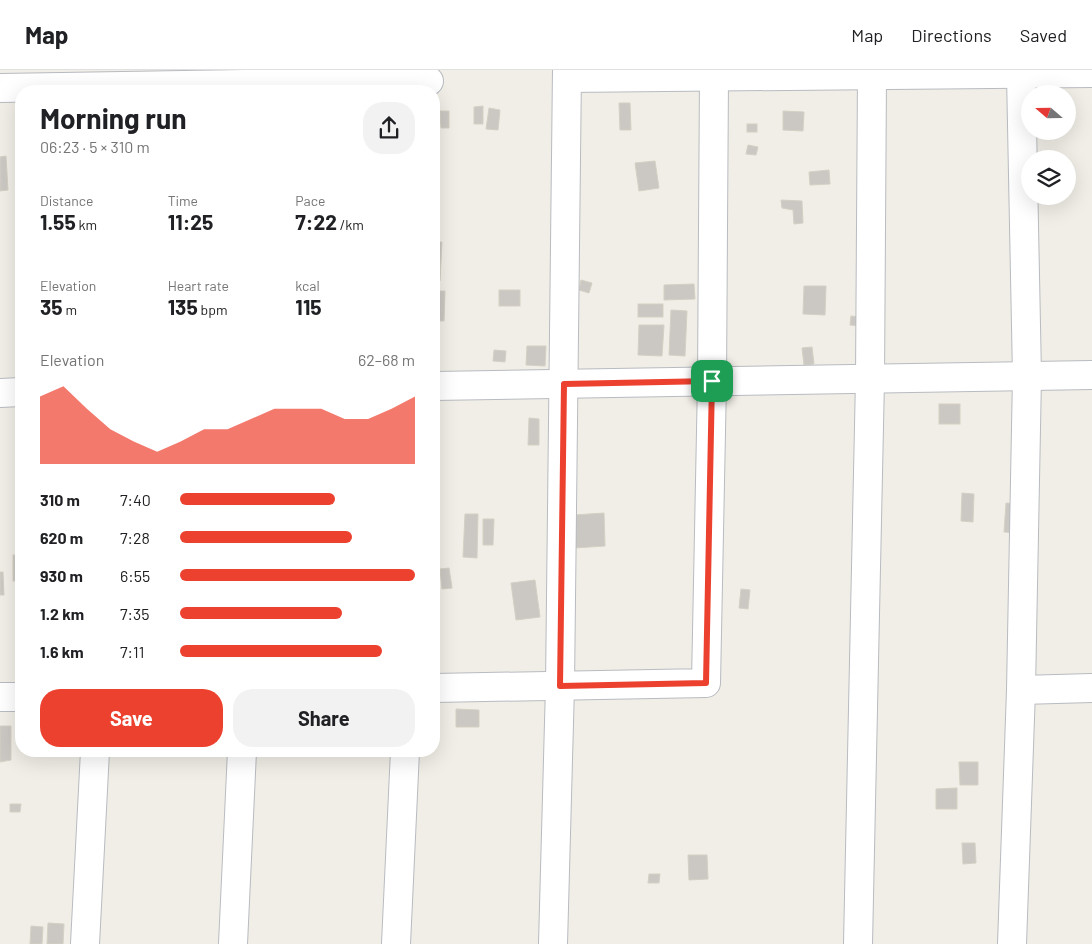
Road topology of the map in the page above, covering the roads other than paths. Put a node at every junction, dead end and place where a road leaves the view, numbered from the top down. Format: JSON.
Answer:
{"nodes":[{"id":1,"x":1084,"y":72,"type":"edge"},
{"id":2,"x":908,"y":73,"type":"edge"},
{"id":3,"x":567,"y":74,"type":"edge"},
{"id":4,"x":1021,"y":74,"type":"junction"},
{"id":5,"x":872,"y":76,"type":"junction"},
{"id":6,"x":714,"y":77,"type":"junction"},
{"id":7,"x":47,"y":79,"type":"edge"},
{"id":8,"x":429,"y":81,"type":"edge"},
{"id":9,"x":257,"y":82,"type":"edge"},
{"id":10,"x":15,"y":85,"type":"edge"},
{"id":11,"x":16,"y":85,"type":"edge"},
{"id":12,"x":84,"y":85,"type":"edge"},
{"id":13,"x":193,"y":85,"type":"edge"},
{"id":14,"x":0,"y":88,"type":"edge"},
{"id":15,"x":1092,"y":375,"type":"edge"},
{"id":16,"x":1028,"y":376,"type":"junction"},
{"id":17,"x":870,"y":379,"type":"junction"},
{"id":18,"x":712,"y":381,"type":"junction"},
{"id":19,"x":564,"y":384,"type":"junction"},
{"id":20,"x":440,"y":386,"type":"edge"},
{"id":21,"x":15,"y":392,"type":"edge"},
{"id":22,"x":0,"y":393,"type":"edge"},
{"id":23,"x":560,"y":686,"type":"junction"},
{"id":24,"x":440,"y":688,"type":"edge"},
{"id":25,"x":1092,"y":688,"type":"edge"},
{"id":26,"x":1021,"y":690,"type":"junction"},
{"id":27,"x":0,"y":697,"type":"edge"},
{"id":28,"x":15,"y":697,"type":"edge"},
{"id":29,"x":95,"y":757,"type":"edge"},
{"id":30,"x":242,"y":757,"type":"edge"},
{"id":31,"x":405,"y":757,"type":"edge"},
{"id":32,"x":85,"y":944,"type":"edge"},
{"id":33,"x":233,"y":944,"type":"edge"},
{"id":34,"x":396,"y":944,"type":"edge"},
{"id":35,"x":553,"y":944,"type":"edge"},
{"id":36,"x":858,"y":944,"type":"edge"},
{"id":37,"x":1012,"y":944,"type":"edge"}],
"edges":[{"from":1,"to":4,"type":"street"},
{"from":2,"to":4,"type":"street"},
{"from":2,"to":5,"type":"street"},
{"from":3,"to":6,"type":"street"},
{"from":3,"to":19,"type":"street"},
{"from":4,"to":16,"type":"street"},
{"from":5,"to":6,"type":"street"},
{"from":5,"to":17,"type":"street"},
{"from":6,"to":18,"type":"street"},
{"from":7,"to":11,"type":"street"},
{"from":7,"to":12,"type":"street"},
{"from":8,"to":9,"type":"street"},
{"from":9,"to":13,"type":"street"},
{"from":10,"to":14,"type":"street"},
{"from":15,"to":16,"type":"street"},
{"from":16,"to":17,"type":"street"},
{"from":16,"to":26,"type":"street"},
{"from":17,"to":18,"type":"street"},
{"from":17,"to":36,"type":"street"},
{"from":18,"to":19,"type":"street"},
{"from":18,"to":23,"type":"street"},
{"from":19,"to":20,"type":"street"},
{"from":19,"to":23,"type":"street"},
{"from":21,"to":22,"type":"street"},
{"from":23,"to":24,"type":"street"},
{"from":23,"to":35,"type":"street"},
{"from":25,"to":26,"type":"street"},
{"from":26,"to":37,"type":"street"},
{"from":27,"to":28,"type":"street"},
{"from":29,"to":32,"type":"street"},
{"from":30,"to":33,"type":"street"},
{"from":31,"to":34,"type":"street"}]}
